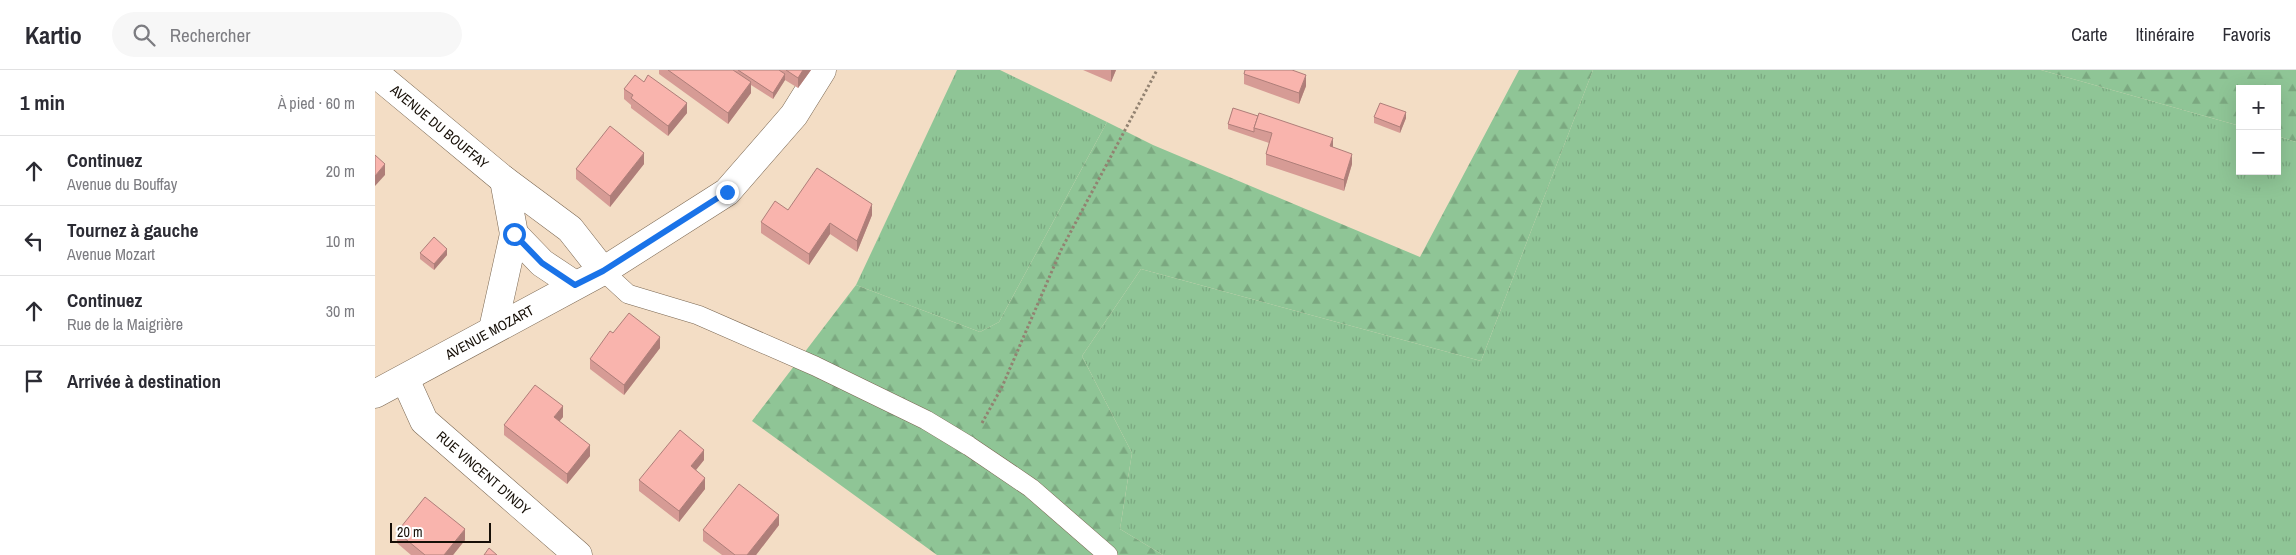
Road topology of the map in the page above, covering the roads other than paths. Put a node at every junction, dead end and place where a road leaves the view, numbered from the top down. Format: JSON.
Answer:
{"nodes":[{"id":1,"x":822,"y":70,"type":"edge"},
{"id":2,"x":375,"y":73,"type":"edge"},
{"id":3,"x":504,"y":180,"type":"junction"},
{"id":4,"x":514,"y":234,"type":"junction"},
{"id":5,"x":603,"y":271,"type":"junction"},
{"id":6,"x":575,"y":285,"type":"junction"},
{"id":7,"x":493,"y":329,"type":"junction"},
{"id":8,"x":405,"y":379,"type":"junction"},
{"id":9,"x":375,"y":394,"type":"edge"},
{"id":10,"x":577,"y":555,"type":"edge"},
{"id":11,"x":1108,"y":555,"type":"edge"}],
"edges":[{"from":1,"to":5,"type":"street","name":"AVENUE MOZART"},
{"from":2,"to":3,"type":"street","name":"AVENUE DU BOUFFAY"},
{"from":3,"to":4,"type":"street"},
{"from":3,"to":5,"type":"street","name":"AVENUE DU BOUFFAY"},
{"from":4,"to":6,"type":"street"},
{"from":4,"to":7,"type":"street"},
{"from":5,"to":6,"type":"street","name":"AVENUE MOZART"},
{"from":5,"to":11,"type":"lane"},
{"from":6,"to":7,"type":"street","name":"AVENUE MOZART"},
{"from":7,"to":8,"type":"street","name":"AVENUE MOZART"},
{"from":8,"to":9,"type":"street","name":"AVENUE MOZART"},
{"from":8,"to":10,"type":"street","name":"RUE VINCENT D'INDY"}]}
